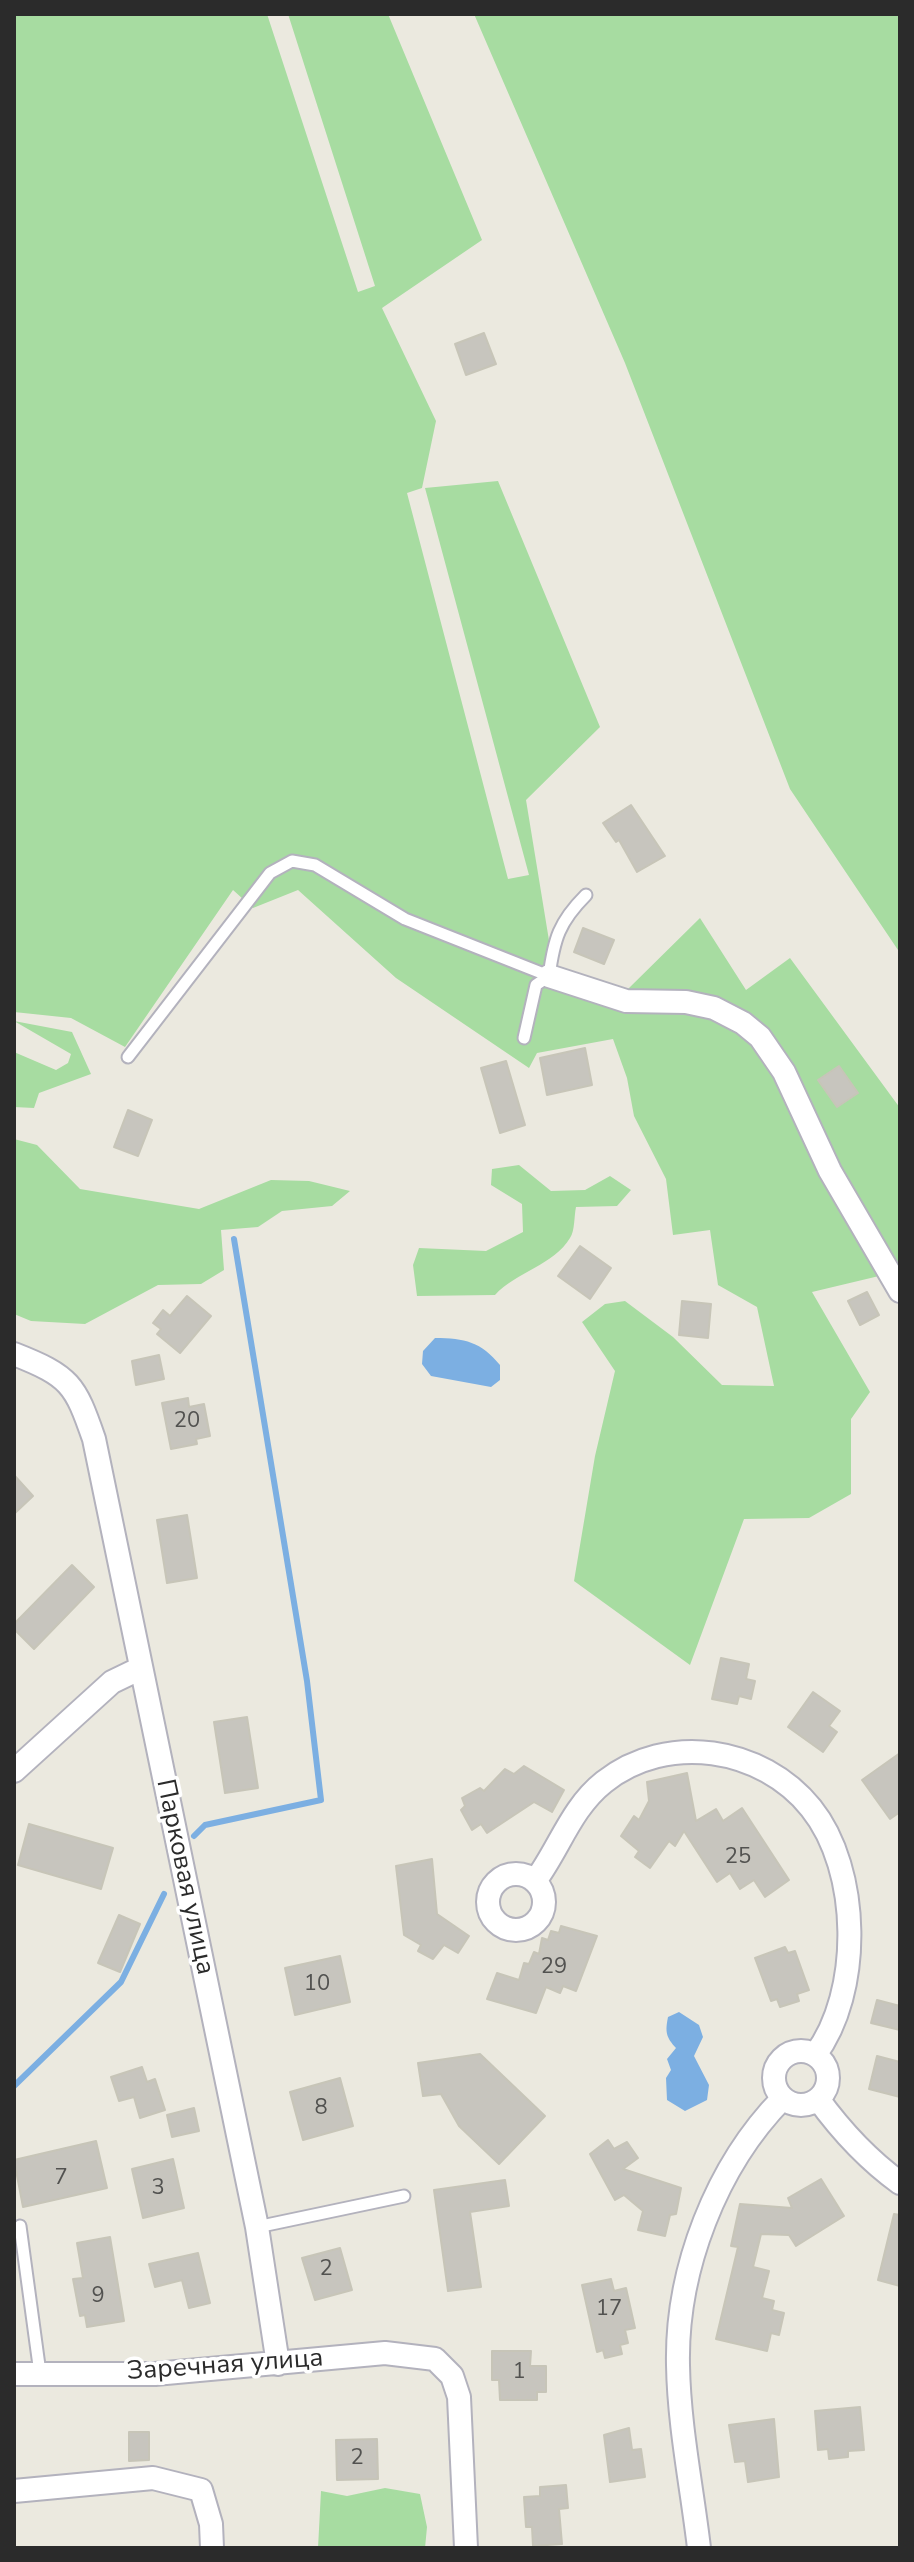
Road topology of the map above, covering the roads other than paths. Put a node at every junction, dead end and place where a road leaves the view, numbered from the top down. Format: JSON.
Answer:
{"nodes":[{"id":1,"x":586,"y":895,"type":"dead end"},
{"id":2,"x":549,"y":976,"type":"junction"},
{"id":3,"x":524,"y":1038,"type":"dead end"},
{"id":4,"x":128,"y":1057,"type":"dead end"},
{"id":5,"x":900,"y":1291,"type":"edge"},
{"id":6,"x":14,"y":1354,"type":"edge"},
{"id":7,"x":141,"y":1668,"type":"junction"},
{"id":8,"x":14,"y":1771,"type":"edge"},
{"id":9,"x":535,"y":1881,"type":"dead end"},
{"id":10,"x":815,"y":2055,"type":"junction"},
{"id":11,"x":783,"y":2098,"type":"junction"},
{"id":12,"x":818,"y":2099,"type":"junction"},
{"id":13,"x":900,"y":2183,"type":"edge"},
{"id":14,"x":404,"y":2196,"type":"dead end"},
{"id":15,"x":20,"y":2226,"type":"dead end"},
{"id":16,"x":257,"y":2227,"type":"junction"},
{"id":17,"x":278,"y":2364,"type":"junction"},
{"id":18,"x":40,"y":2373,"type":"junction"},
{"id":19,"x":14,"y":2374,"type":"edge"},
{"id":20,"x":14,"y":2491,"type":"edge"},
{"id":21,"x":212,"y":2548,"type":"edge"},
{"id":22,"x":466,"y":2548,"type":"edge"},
{"id":23,"x":699,"y":2548,"type":"edge"}],
"edges":[{"from":1,"to":2,"type":"lane"},
{"from":2,"to":3,"type":"lane"},
{"from":2,"to":4,"type":"lane"},
{"from":2,"to":5,"type":"street"},
{"from":6,"to":7,"type":"street","name":"Парковая улица"},
{"from":7,"to":8,"type":"street"},
{"from":7,"to":16,"type":"street","name":"Парковая улица"},
{"from":9,"to":10,"type":"street"},
{"from":10,"to":11,"type":"street"},
{"from":10,"to":12,"type":"street"},
{"from":11,"to":12,"type":"street"},
{"from":11,"to":23,"type":"street"},
{"from":12,"to":13,"type":"street"},
{"from":14,"to":16,"type":"lane"},
{"from":15,"to":18,"type":"lane"},
{"from":16,"to":17,"type":"street","name":"Парковая улица"},
{"from":17,"to":18,"type":"street","name":"Заречная улица"},
{"from":17,"to":22,"type":"street","name":"Заречная улица"},
{"from":18,"to":19,"type":"street","name":"Заречная улица"},
{"from":20,"to":21,"type":"street"}]}
